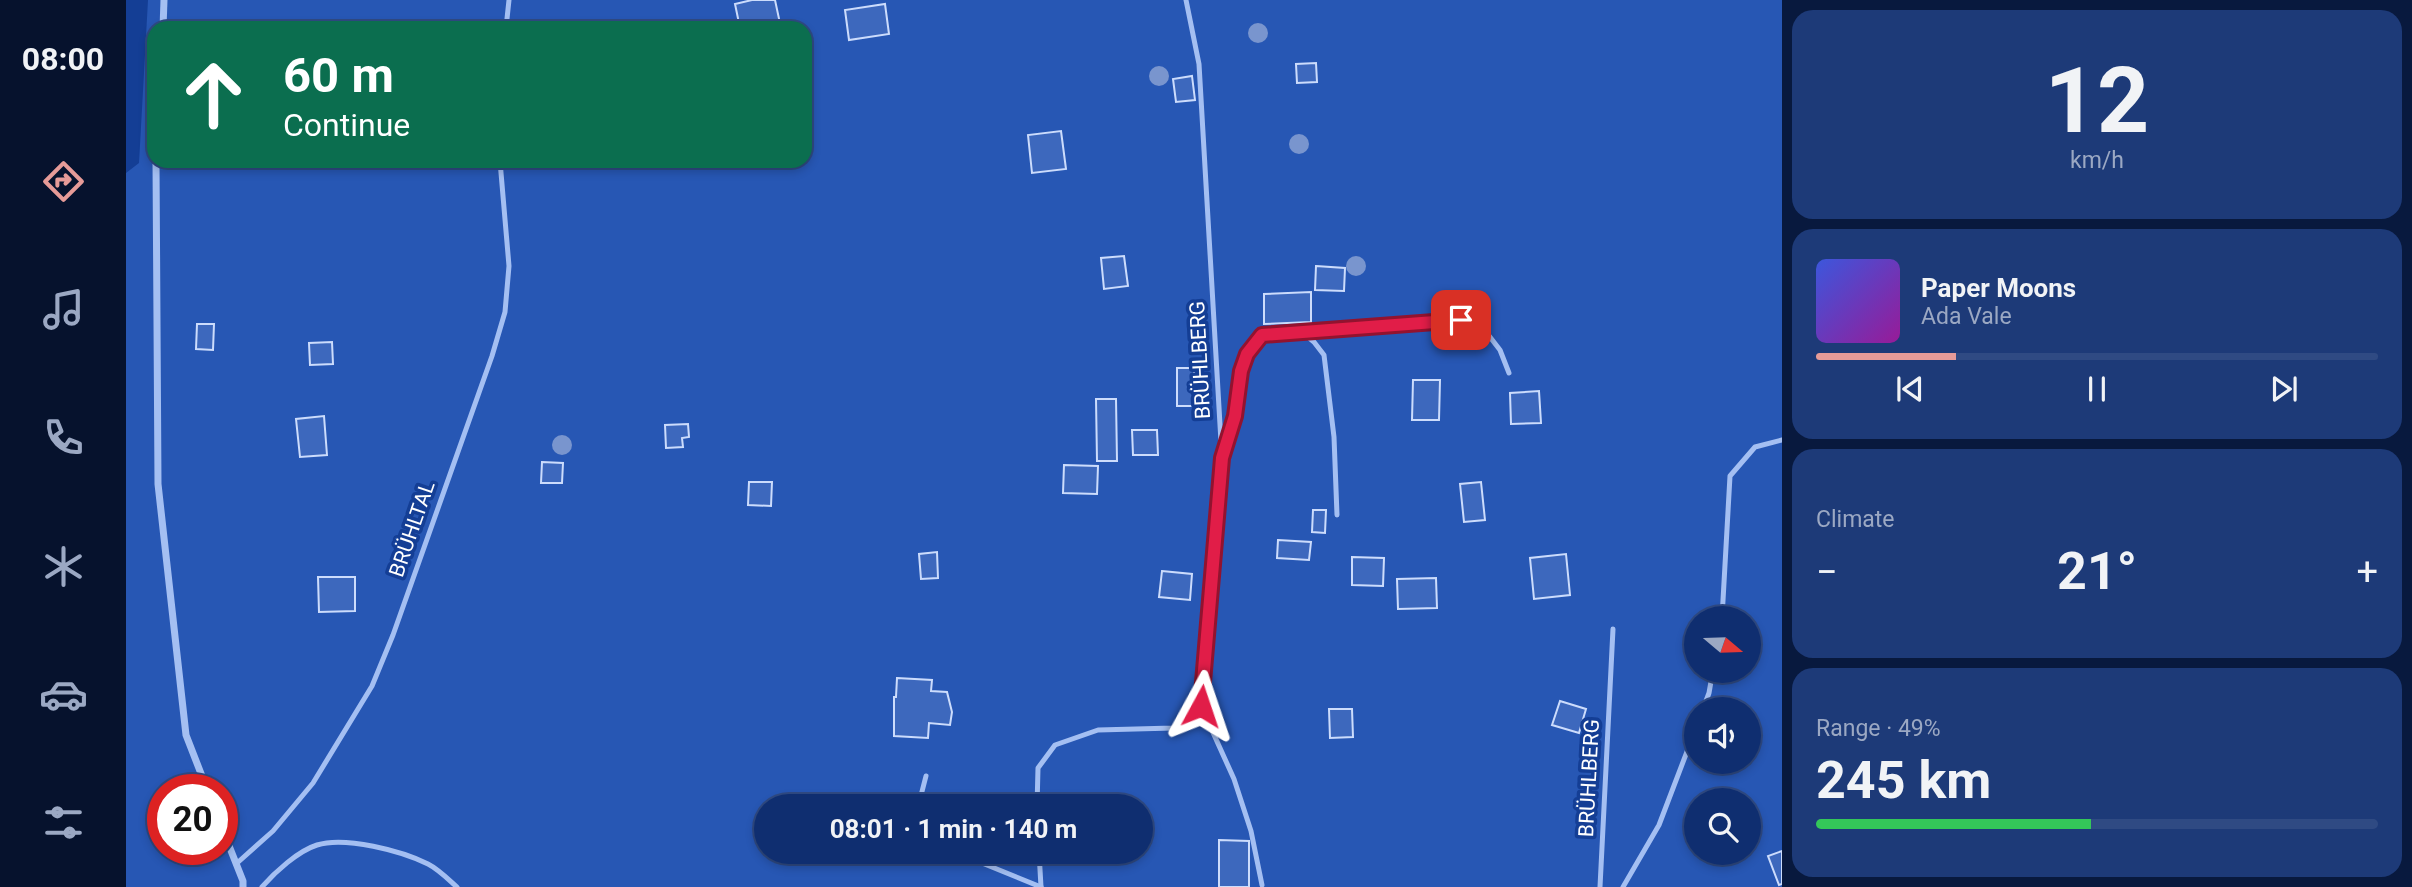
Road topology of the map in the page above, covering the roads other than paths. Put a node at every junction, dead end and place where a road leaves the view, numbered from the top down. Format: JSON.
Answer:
{"nodes":[{"id":1,"x":164,"y":0,"type":"edge"},
{"id":2,"x":509,"y":0,"type":"edge"},
{"id":3,"x":1186,"y":0,"type":"edge"},
{"id":4,"x":163,"y":21,"type":"edge"},
{"id":5,"x":507,"y":21,"type":"edge"},
{"id":6,"x":156,"y":168,"type":"edge"},
{"id":7,"x":501,"y":168,"type":"edge"},
{"id":8,"x":1301,"y":331,"type":"junction"},
{"id":9,"x":1509,"y":373,"type":"dead end"},
{"id":10,"x":1782,"y":440,"type":"edge"},
{"id":11,"x":1222,"y":458,"type":"junction"},
{"id":12,"x":1337,"y":515,"type":"dead end"},
{"id":13,"x":1723,"y":606,"type":"edge"},
{"id":14,"x":1613,"y":629,"type":"dead end"},
{"id":15,"x":1201,"y":706,"type":"junction"},
{"id":16,"x":1684,"y":759,"type":"edge"},
{"id":17,"x":201,"y":774,"type":"edge"},
{"id":18,"x":926,"y":776,"type":"dead end"},
{"id":19,"x":921,"y":794,"type":"edge"},
{"id":20,"x":1037,"y":794,"type":"edge"},
{"id":21,"x":238,"y":862,"type":"edge"},
{"id":22,"x":984,"y":864,"type":"edge"},
{"id":23,"x":1040,"y":864,"type":"edge"},
{"id":24,"x":236,"y":865,"type":"edge"},
{"id":25,"x":1262,"y":885,"type":"dead end"},
{"id":26,"x":243,"y":887,"type":"edge"},
{"id":27,"x":262,"y":887,"type":"edge"},
{"id":28,"x":457,"y":887,"type":"edge"},
{"id":29,"x":1041,"y":887,"type":"edge"},
{"id":30,"x":1600,"y":887,"type":"edge"},
{"id":31,"x":1623,"y":887,"type":"edge"}],
"edges":[{"from":1,"to":4,"type":"street"},
{"from":2,"to":5,"type":"lane"},
{"from":3,"to":11,"type":"lane","name":"BRÜHLBERG"},
{"from":6,"to":17,"type":"street"},
{"from":7,"to":21,"type":"lane","name":"BRÜHLTAL"},
{"from":8,"to":9,"type":"lane"},
{"from":8,"to":11,"type":"lane"},
{"from":8,"to":12,"type":"lane"},
{"from":10,"to":13,"type":"lane"},
{"from":11,"to":15,"type":"lane","name":"BRÜHLBERG"},
{"from":14,"to":30,"type":"lane","name":"BRÜHLBERG"},
{"from":15,"to":20,"type":"lane"},
{"from":15,"to":25,"type":"lane"},
{"from":16,"to":31,"type":"lane"},
{"from":18,"to":19,"type":"lane"},
{"from":22,"to":29,"type":"lane"},
{"from":23,"to":29,"type":"lane"},
{"from":24,"to":26,"type":"street"},
{"from":27,"to":28,"type":"lane"}]}
